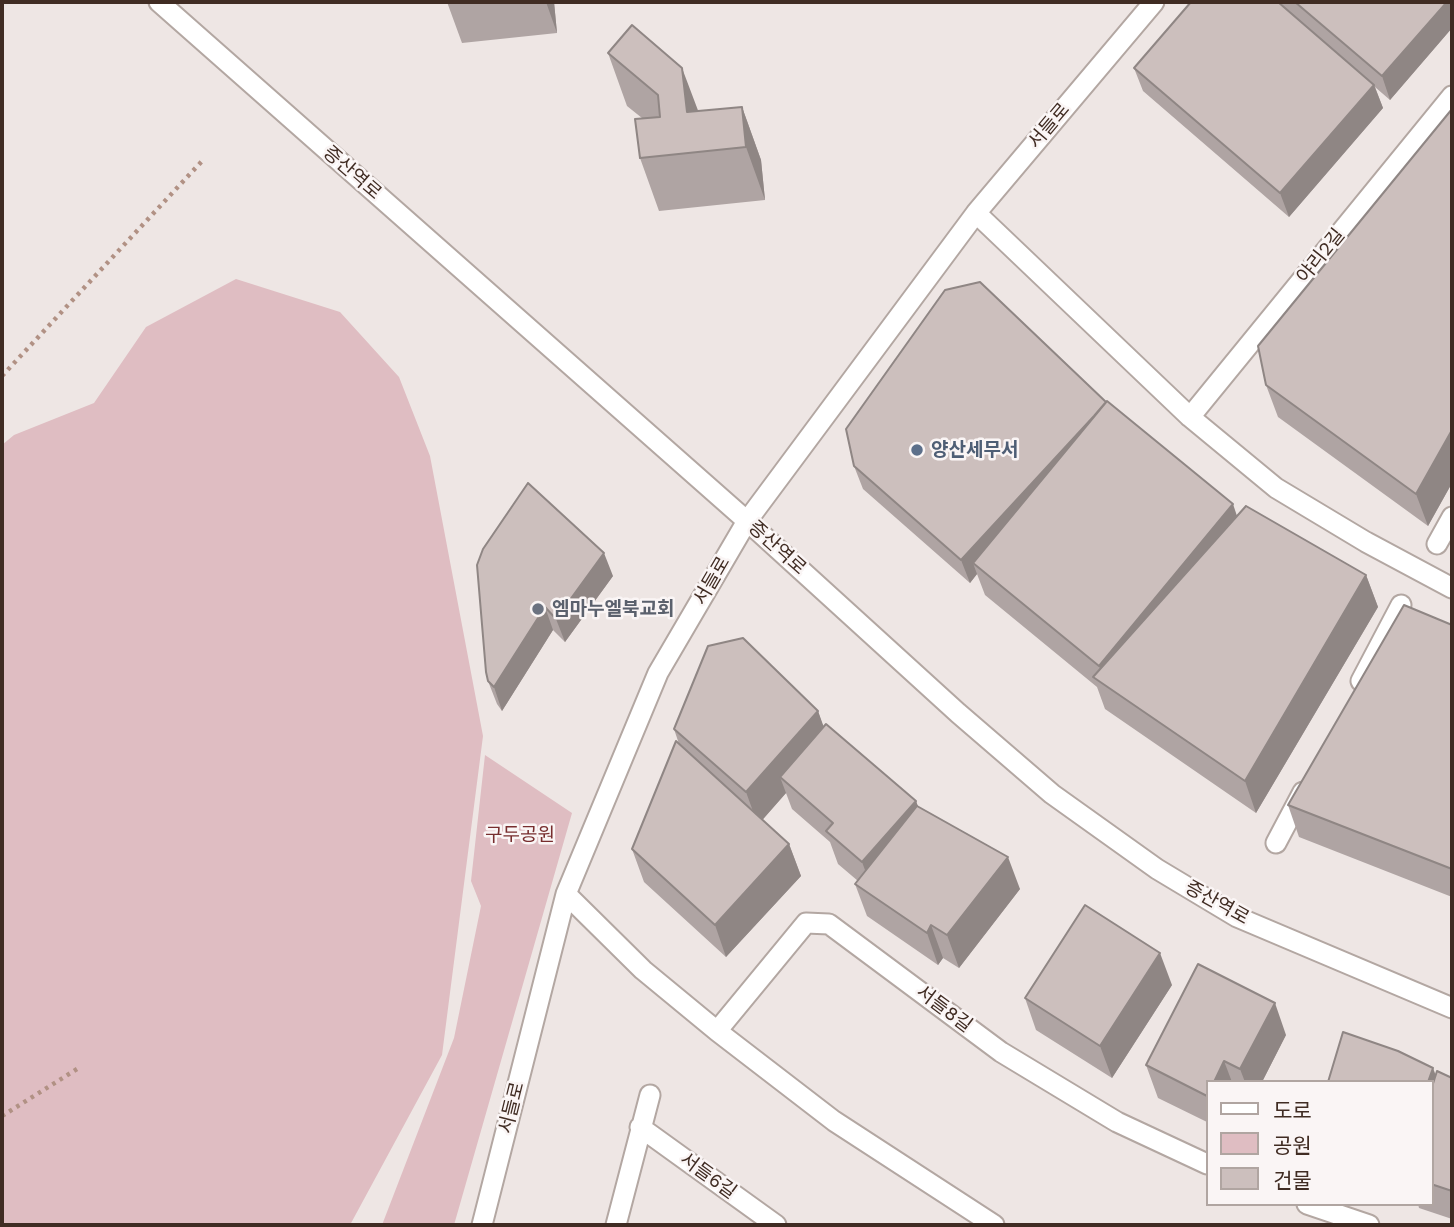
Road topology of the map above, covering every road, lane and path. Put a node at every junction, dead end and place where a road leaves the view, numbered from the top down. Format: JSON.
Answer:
{"nodes":[{"id":1,"x":159,"y":2,"type":"edge"},
{"id":2,"x":1154,"y":2,"type":"edge"},
{"id":3,"x":1452,"y":96,"type":"edge"},
{"id":4,"x":203,"y":160,"type":"dead end"},
{"id":5,"x":976,"y":214,"type":"junction"},
{"id":6,"x":2,"y":376,"type":"edge"},
{"id":7,"x":1190,"y":416,"type":"junction"},
{"id":8,"x":1452,"y":517,"type":"edge"},
{"id":9,"x":747,"y":522,"type":"junction"},
{"id":10,"x":1437,"y":544,"type":"dead end"},
{"id":11,"x":1452,"y":588,"type":"edge"},
{"id":12,"x":1401,"y":605,"type":"edge"},
{"id":13,"x":1351,"y":700,"type":"edge"},
{"id":14,"x":1314,"y":772,"type":"edge"},
{"id":15,"x":1276,"y":843,"type":"dead end"},
{"id":16,"x":566,"y":894,"type":"junction"},
{"id":17,"x":1452,"y":1008,"type":"edge"},
{"id":18,"x":716,"y":1031,"type":"junction"},
{"id":19,"x":77,"y":1069,"type":"dead end"},
{"id":20,"x":650,"y":1095,"type":"dead end"},
{"id":21,"x":2,"y":1116,"type":"edge"},
{"id":22,"x":640,"y":1127,"type":"junction"},
{"id":23,"x":1206,"y":1164,"type":"edge"},
{"id":24,"x":1313,"y":1206,"type":"edge"},
{"id":25,"x":482,"y":1225,"type":"edge"},
{"id":26,"x":616,"y":1225,"type":"edge"},
{"id":27,"x":776,"y":1225,"type":"edge"},
{"id":28,"x":994,"y":1225,"type":"edge"},
{"id":29,"x":1368,"y":1225,"type":"edge"}],
"edges":[{"from":1,"to":9,"type":"street","name":"증산역로"},
{"from":2,"to":5,"type":"street","name":"서들로"},
{"from":3,"to":7,"type":"street","name":"야리2길"},
{"from":4,"to":6,"type":"path"},
{"from":5,"to":7,"type":"street"},
{"from":5,"to":9,"type":"street","name":"서들로"},
{"from":7,"to":11,"type":"street"},
{"from":8,"to":10,"type":"street"},
{"from":9,"to":16,"type":"street","name":"서들로"},
{"from":9,"to":17,"type":"street","name":"증산역로"},
{"from":12,"to":13,"type":"street"},
{"from":14,"to":15,"type":"street"},
{"from":16,"to":18,"type":"street"},
{"from":16,"to":25,"type":"street","name":"서들로"},
{"from":18,"to":23,"type":"street","name":"서들8길"},
{"from":18,"to":28,"type":"street"},
{"from":19,"to":21,"type":"path"},
{"from":20,"to":22,"type":"street"},
{"from":22,"to":26,"type":"street"},
{"from":22,"to":27,"type":"street","name":"서들6길"},
{"from":24,"to":29,"type":"street"}]}
